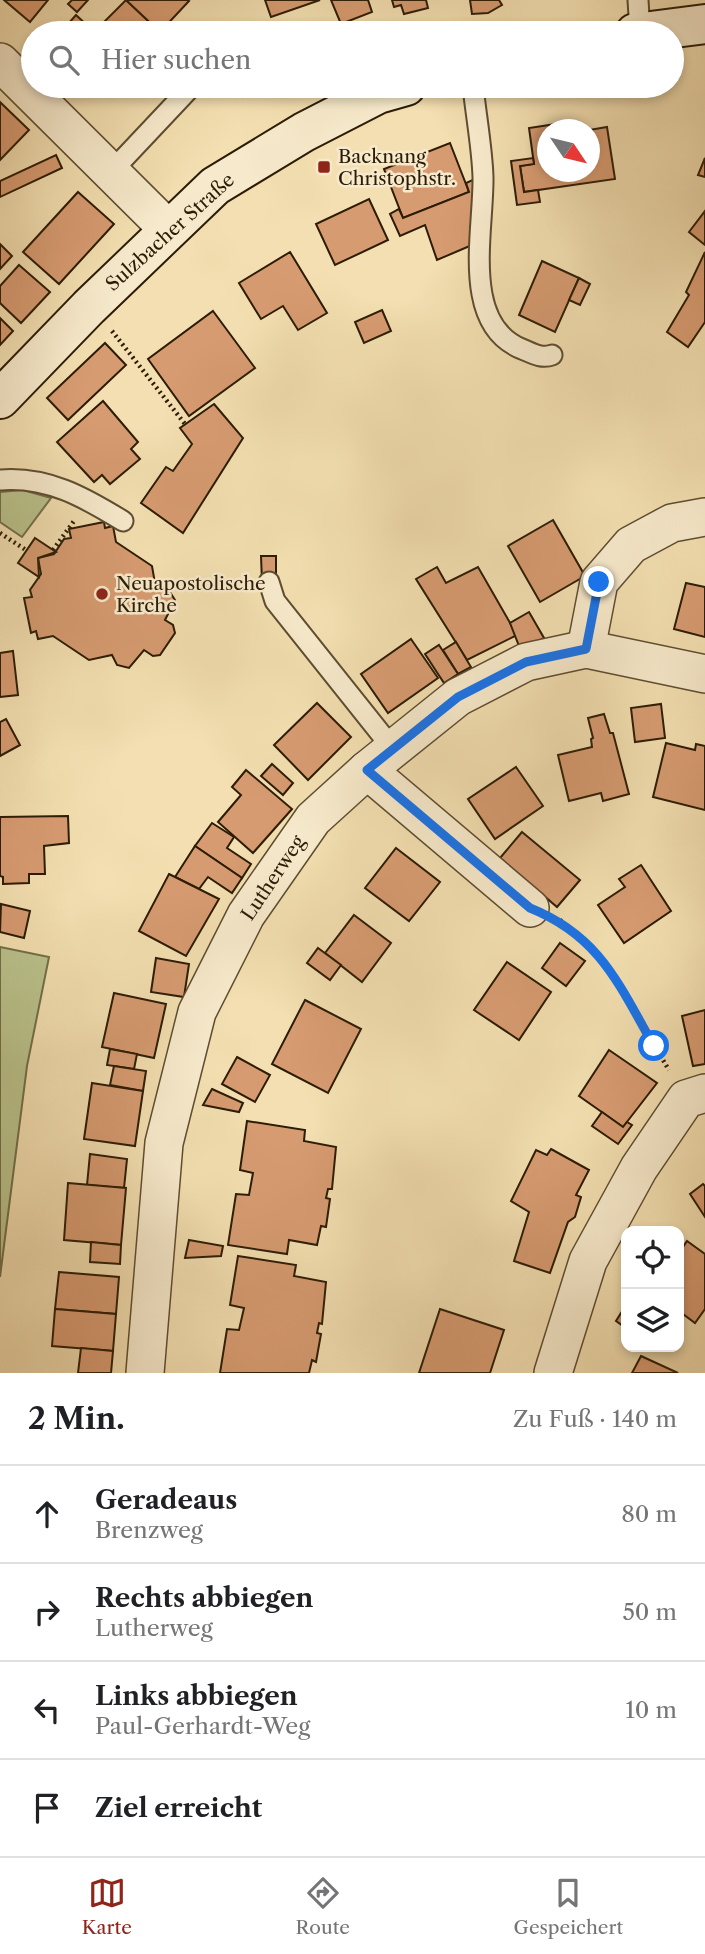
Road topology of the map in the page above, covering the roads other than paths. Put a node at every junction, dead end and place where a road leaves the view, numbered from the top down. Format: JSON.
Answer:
{"nodes":[{"id":1,"x":638,"y":0,"type":"edge"},
{"id":2,"x":637,"y":21,"type":"edge"},
{"id":3,"x":705,"y":24,"type":"edge"},
{"id":4,"x":684,"y":27,"type":"edge"},
{"id":5,"x":0,"y":62,"type":"edge"},
{"id":6,"x":21,"y":83,"type":"edge"},
{"id":7,"x":36,"y":98,"type":"edge"},
{"id":8,"x":184,"y":98,"type":"edge"},
{"id":9,"x":371,"y":98,"type":"edge"},
{"id":10,"x":474,"y":98,"type":"edge"},
{"id":11,"x":111,"y":172,"type":"junction"},
{"id":12,"x":169,"y":230,"type":"junction"},
{"id":13,"x":552,"y":355,"type":"dead end"},
{"id":14,"x":0,"y":399,"type":"edge"},
{"id":15,"x":0,"y":480,"type":"edge"},
{"id":16,"x":705,"y":517,"type":"edge"},
{"id":17,"x":123,"y":521,"type":"dead end"},
{"id":18,"x":270,"y":582,"type":"dead end"},
{"id":19,"x":586,"y":649,"type":"junction"},
{"id":20,"x":705,"y":674,"type":"edge"},
{"id":21,"x":380,"y":759,"type":"junction"},
{"id":22,"x":530,"y":908,"type":"road end"},
{"id":23,"x":705,"y":1093,"type":"edge"},
{"id":24,"x":145,"y":1373,"type":"edge"},
{"id":25,"x":553,"y":1373,"type":"edge"}],
"edges":[{"from":1,"to":2,"type":"lane"},
{"from":3,"to":4,"type":"street"},
{"from":5,"to":6,"type":"street"},
{"from":7,"to":11,"type":"street"},
{"from":8,"to":11,"type":"lane"},
{"from":9,"to":12,"type":"street","name":"Sulzbacher Straße"},
{"from":10,"to":13,"type":"lane"},
{"from":11,"to":12,"type":"street"},
{"from":12,"to":14,"type":"street","name":"Sulzbacher Straße"},
{"from":15,"to":17,"type":"lane"},
{"from":16,"to":19,"type":"street"},
{"from":18,"to":21,"type":"lane"},
{"from":19,"to":20,"type":"street","name":"Lutherweg"},
{"from":19,"to":21,"type":"street","name":"Lutherweg"},
{"from":21,"to":22,"type":"street"},
{"from":21,"to":24,"type":"street","name":"Lutherweg"},
{"from":23,"to":25,"type":"street"}]}
